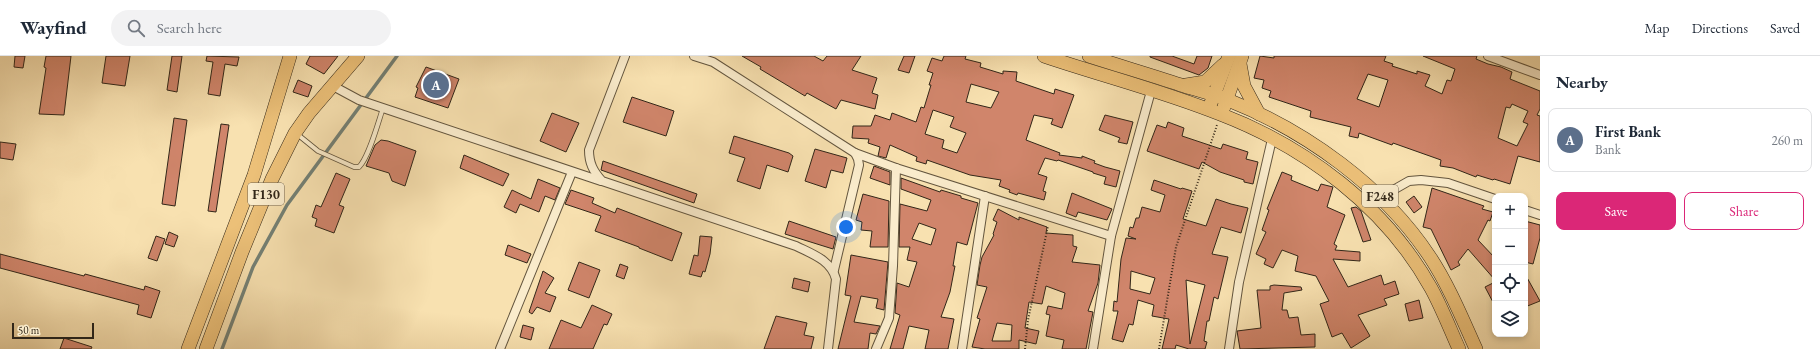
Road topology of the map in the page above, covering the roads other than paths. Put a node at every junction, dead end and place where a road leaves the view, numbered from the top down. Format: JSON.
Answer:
{"nodes":[{"id":1,"x":290,"y":56,"type":"edge"},
{"id":2,"x":358,"y":56,"type":"edge"},
{"id":3,"x":625,"y":56,"type":"edge"},
{"id":4,"x":694,"y":56,"type":"edge"},
{"id":5,"x":1044,"y":56,"type":"edge"},
{"id":6,"x":1089,"y":56,"type":"edge"},
{"id":7,"x":1488,"y":56,"type":"edge"},
{"id":8,"x":1234,"y":59,"type":"edge"},
{"id":9,"x":1540,"y":75,"type":"edge"},
{"id":10,"x":1182,"y":85,"type":"junction"},
{"id":11,"x":333,"y":86,"type":"junction"},
{"id":12,"x":1151,"y":91,"type":"junction"},
{"id":13,"x":1213,"y":95,"type":"junction"},
{"id":14,"x":1227,"y":99,"type":"junction"},
{"id":15,"x":383,"y":108,"type":"junction"},
{"id":16,"x":1208,"y":110,"type":"junction"},
{"id":17,"x":1221,"y":114,"type":"junction"},
{"id":18,"x":1260,"y":114,"type":"junction"},
{"id":19,"x":295,"y":133,"type":"junction"},
{"id":20,"x":1272,"y":139,"type":"junction"},
{"id":21,"x":855,"y":153,"type":"junction"},
{"id":22,"x":896,"y":168,"type":"junction"},
{"id":23,"x":572,"y":172,"type":"junction"},
{"id":24,"x":602,"y":181,"type":"junction"},
{"id":25,"x":985,"y":196,"type":"junction"},
{"id":26,"x":1381,"y":197,"type":"junction"},
{"id":27,"x":1492,"y":198,"type":"edge"},
{"id":28,"x":1364,"y":202,"type":"junction"},
{"id":29,"x":1528,"y":211,"type":"edge"},
{"id":30,"x":1540,"y":215,"type":"edge"},
{"id":31,"x":1111,"y":236,"type":"junction"},
{"id":32,"x":834,"y":270,"type":"junction"},
{"id":33,"x":188,"y":349,"type":"edge"},
{"id":34,"x":206,"y":349,"type":"edge"},
{"id":35,"x":500,"y":349,"type":"edge"},
{"id":36,"x":828,"y":349,"type":"edge"},
{"id":37,"x":876,"y":349,"type":"edge"},
{"id":38,"x":962,"y":349,"type":"edge"},
{"id":39,"x":1094,"y":349,"type":"edge"},
{"id":40,"x":1229,"y":349,"type":"edge"},
{"id":41,"x":1459,"y":349,"type":"edge"},
{"id":42,"x":1476,"y":349,"type":"edge"}],
"edges":[{"from":1,"to":33,"type":"main road","number":"F130"},
{"from":2,"to":11,"type":"main road","number":"F130"},
{"from":3,"to":24,"type":"street"},
{"from":4,"to":21,"type":"street"},
{"from":5,"to":12,"type":"main road","number":"F248"},
{"from":6,"to":10,"type":"main road","number":"F248"},
{"from":7,"to":9,"type":"street"},
{"from":8,"to":10,"type":"main road"},
{"from":8,"to":13,"type":"main road"},
{"from":8,"to":14,"type":"main road"},
{"from":8,"to":18,"type":"main road"},
{"from":10,"to":13,"type":"main road","number":"F248"},
{"from":11,"to":15,"type":"street"},
{"from":11,"to":19,"type":"main road","number":"F130"},
{"from":12,"to":16,"type":"main road","number":"F248"},
{"from":12,"to":31,"type":"street"},
{"from":13,"to":14,"type":"main road","number":"F248"},
{"from":13,"to":16,"type":"main road"},
{"from":14,"to":17,"type":"main road"},
{"from":14,"to":18,"type":"main road","number":"F248"},
{"from":15,"to":19,"type":"lane"},
{"from":15,"to":23,"type":"street"},
{"from":16,"to":17,"type":"main road","number":"F248"},
{"from":17,"to":20,"type":"main road","number":"F248"},
{"from":18,"to":26,"type":"main road","number":"F248"},
{"from":19,"to":34,"type":"main road","number":"F130"},
{"from":20,"to":28,"type":"main road","number":"F248"},
{"from":20,"to":40,"type":"street"},
{"from":21,"to":22,"type":"street"},
{"from":21,"to":32,"type":"street"},
{"from":22,"to":25,"type":"street"},
{"from":22,"to":37,"type":"street"},
{"from":23,"to":24,"type":"street"},
{"from":23,"to":35,"type":"street"},
{"from":24,"to":32,"type":"street"},
{"from":25,"to":31,"type":"street"},
{"from":25,"to":38,"type":"street"},
{"from":26,"to":27,"type":"street"},
{"from":26,"to":28,"type":"street"},
{"from":26,"to":42,"type":"main road","number":"F248"},
{"from":28,"to":41,"type":"main road","number":"F248"},
{"from":29,"to":30,"type":"street"},
{"from":31,"to":39,"type":"street"},
{"from":32,"to":36,"type":"street"}]}
